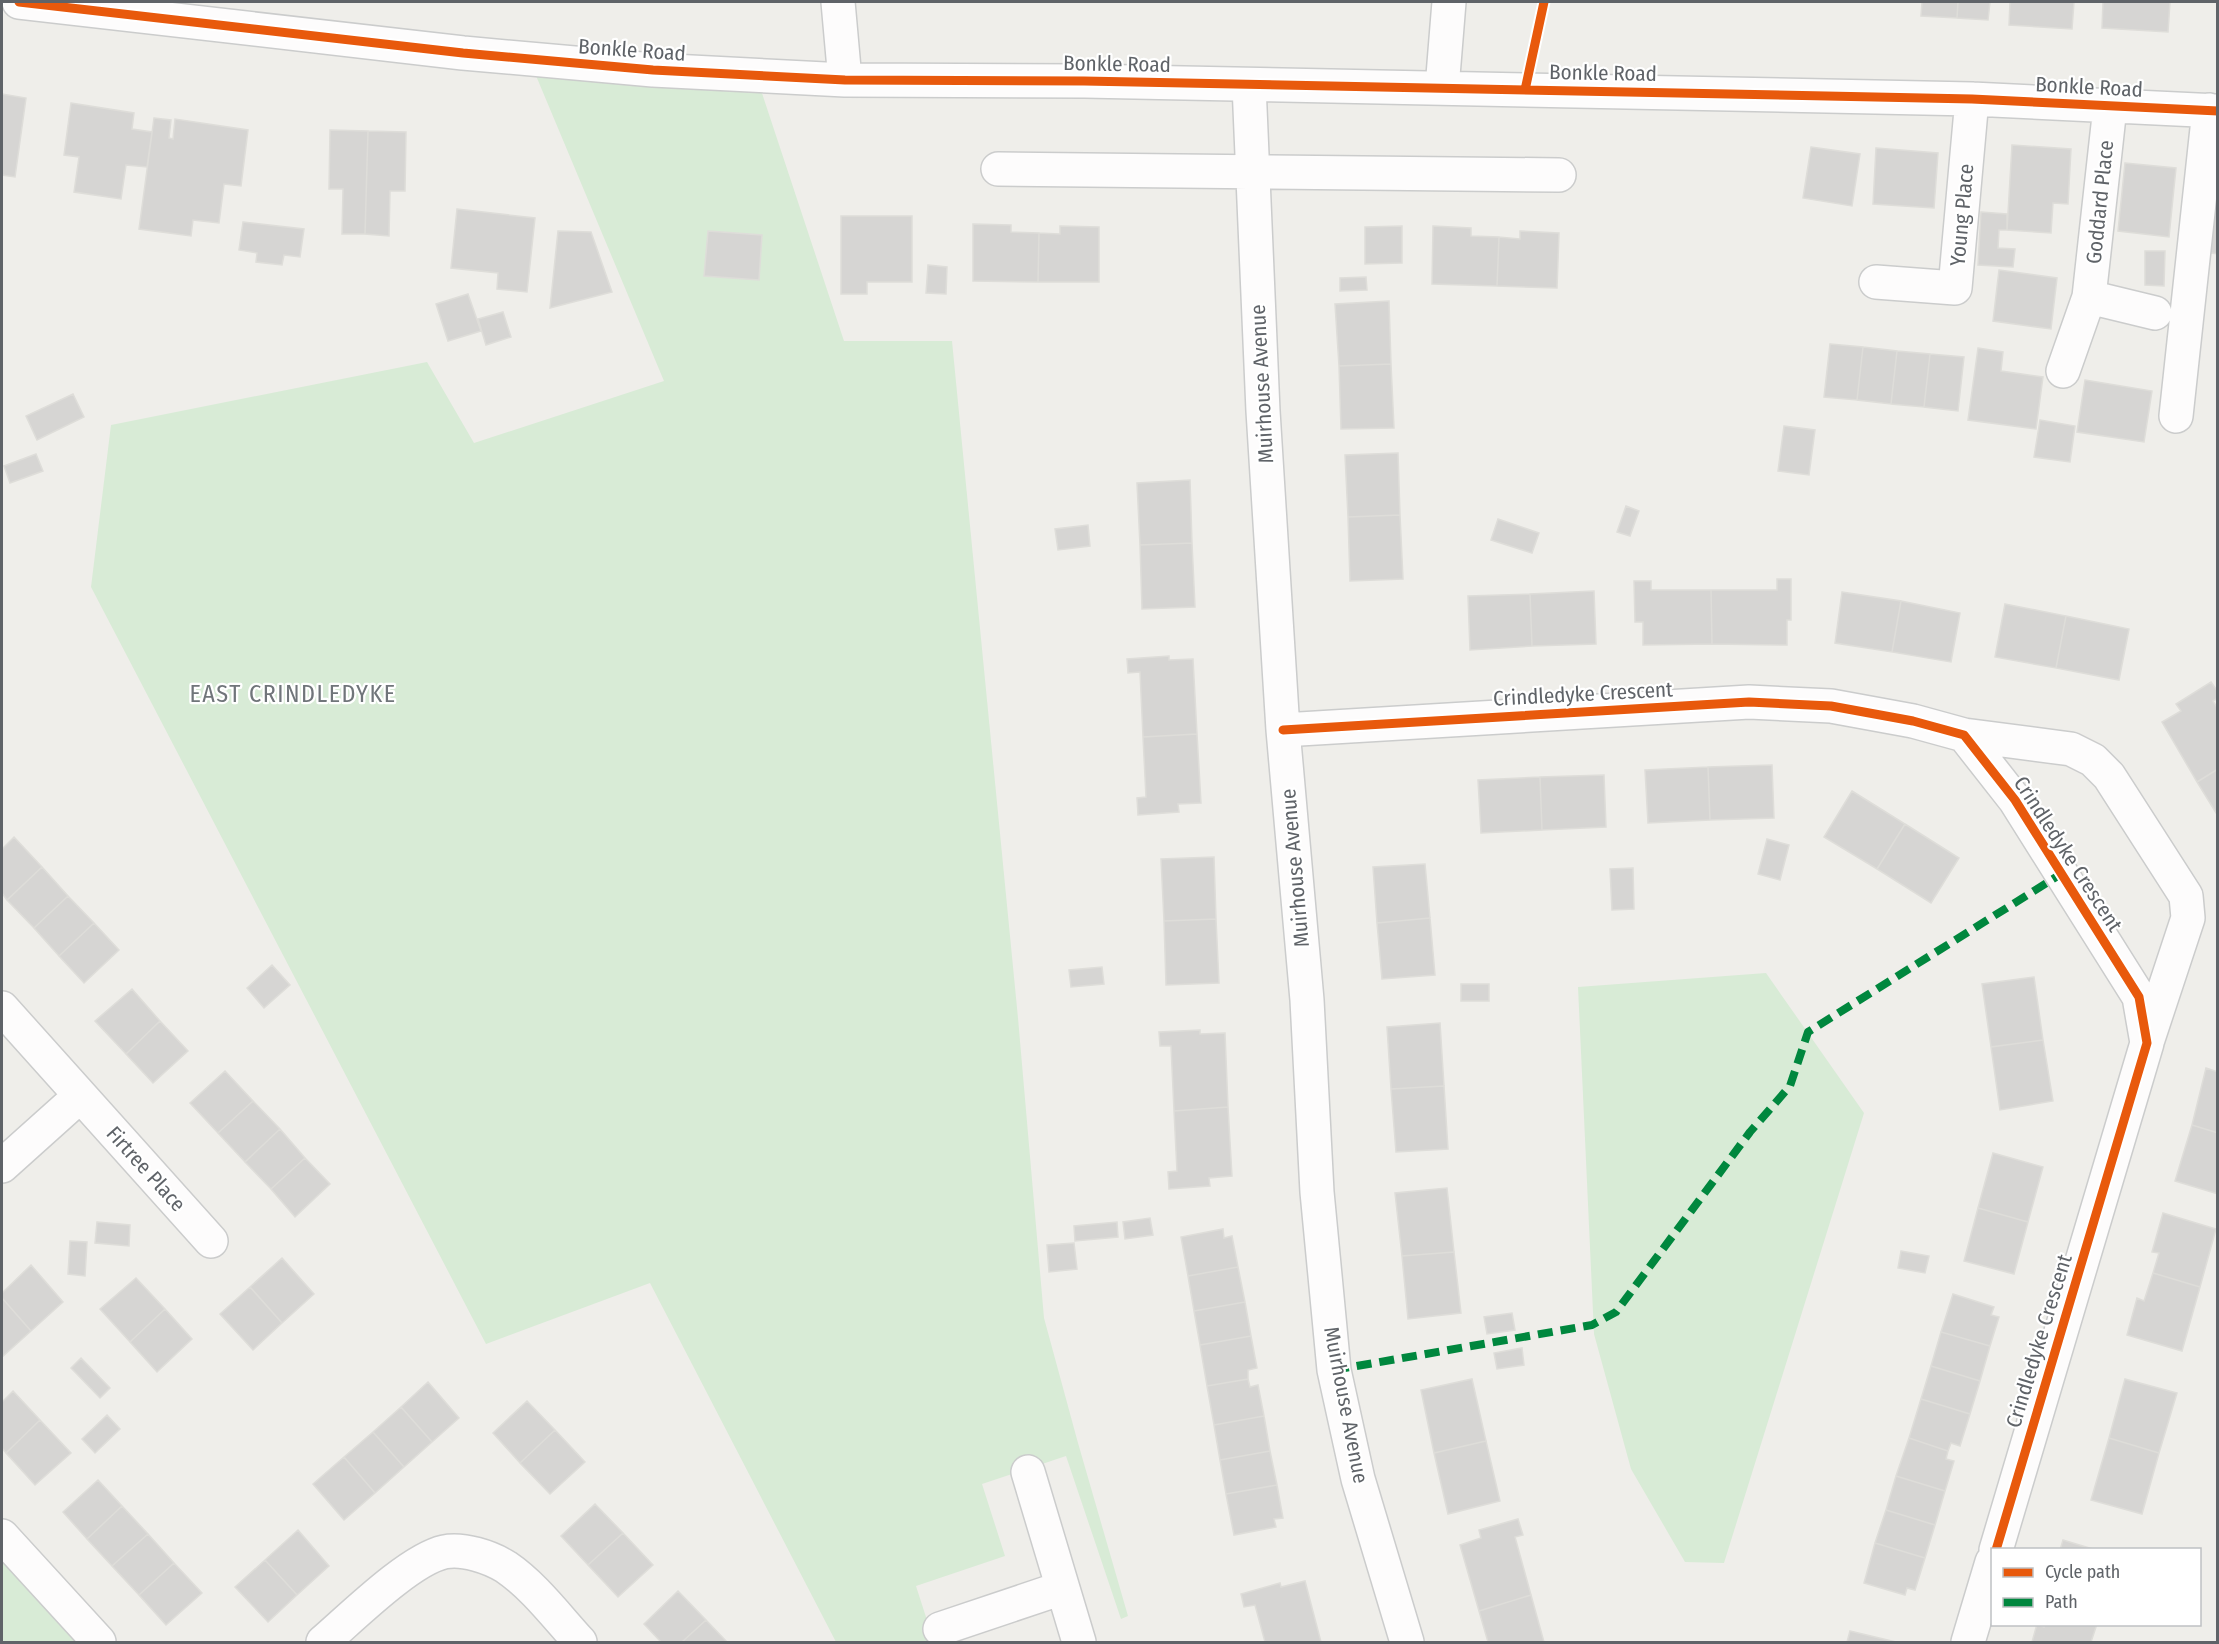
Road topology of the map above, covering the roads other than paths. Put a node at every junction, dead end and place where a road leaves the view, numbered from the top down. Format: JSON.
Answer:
{"nodes":[{"id":1,"x":19,"y":2,"type":"edge"},
{"id":2,"x":838,"y":2,"type":"edge"},
{"id":3,"x":1449,"y":2,"type":"edge"},
{"id":4,"x":845,"y":80,"type":"junction"},
{"id":5,"x":1249,"y":85,"type":"junction"},
{"id":6,"x":1442,"y":88,"type":"junction"},
{"id":7,"x":1972,"y":99,"type":"junction"},
{"id":8,"x":2110,"y":107,"type":"junction"},
{"id":9,"x":2213,"y":111,"type":"edge"},
{"id":10,"x":998,"y":169,"type":"dead end"},
{"id":11,"x":1252,"y":171,"type":"junction"},
{"id":12,"x":1558,"y":175,"type":"dead end"},
{"id":13,"x":1876,"y":282,"type":"dead end"},
{"id":14,"x":2089,"y":297,"type":"junction"},
{"id":15,"x":2155,"y":313,"type":"dead end"},
{"id":16,"x":2063,"y":371,"type":"dead end"},
{"id":17,"x":2176,"y":416,"type":"dead end"},
{"id":18,"x":1283,"y":730,"type":"junction"},
{"id":19,"x":1964,"y":735,"type":"junction"},
{"id":20,"x":2,"y":1008,"type":"edge"},
{"id":21,"x":2147,"y":1043,"type":"junction"},
{"id":22,"x":80,"y":1096,"type":"junction"},
{"id":23,"x":2,"y":1166,"type":"edge"},
{"id":24,"x":211,"y":1241,"type":"dead end"},
{"id":25,"x":1028,"y":1472,"type":"dead end"},
{"id":26,"x":2,"y":1536,"type":"edge"},
{"id":27,"x":1997,"y":1548,"type":"edge"},
{"id":28,"x":1991,"y":1565,"type":"edge"},
{"id":29,"x":1062,"y":1588,"type":"junction"},
{"id":30,"x":940,"y":1629,"type":"dead end"},
{"id":31,"x":99,"y":1642,"type":"edge"},
{"id":32,"x":323,"y":1642,"type":"edge"},
{"id":33,"x":580,"y":1642,"type":"edge"},
{"id":34,"x":1079,"y":1642,"type":"edge"},
{"id":35,"x":1407,"y":1642,"type":"edge"},
{"id":36,"x":1968,"y":1642,"type":"edge"}],
"edges":[{"from":1,"to":4,"type":"street","name":"Bonkle Road"},
{"from":2,"to":4,"type":"street"},
{"from":3,"to":6,"type":"street"},
{"from":4,"to":5,"type":"street","name":"Bonkle Road"},
{"from":5,"to":6,"type":"street","name":"Bonkle Road"},
{"from":5,"to":11,"type":"street","name":"Muirhouse Avenue"},
{"from":6,"to":7,"type":"street","name":"Bonkle Road"},
{"from":7,"to":8,"type":"street","name":"Bonkle Road"},
{"from":7,"to":13,"type":"street","name":"Young Place"},
{"from":8,"to":9,"type":"street","name":"Bonkle Road"},
{"from":8,"to":14,"type":"street","name":"Goddard Place"},
{"from":9,"to":17,"type":"street"},
{"from":10,"to":11,"type":"street"},
{"from":11,"to":12,"type":"street"},
{"from":11,"to":18,"type":"street","name":"Muirhouse Avenue"},
{"from":14,"to":15,"type":"street"},
{"from":14,"to":16,"type":"street","name":"Goddard Place"},
{"from":18,"to":19,"type":"street","name":"Crindledyke Crescent"},
{"from":18,"to":35,"type":"street","name":"Muirhouse Avenue"},
{"from":19,"to":21,"type":"street","name":"Crindledyke Crescent"},
{"from":19,"to":21,"type":"street","name":"Crindledyke Crescent"},
{"from":20,"to":22,"type":"street","name":"Firtree Place"},
{"from":21,"to":27,"type":"street","name":"Crindledyke Crescent"},
{"from":22,"to":23,"type":"street"},
{"from":22,"to":24,"type":"street","name":"Firtree Place"},
{"from":25,"to":29,"type":"street"},
{"from":26,"to":31,"type":"street"},
{"from":28,"to":36,"type":"street"},
{"from":29,"to":30,"type":"street"},
{"from":29,"to":34,"type":"street"},
{"from":32,"to":33,"type":"street"}]}
